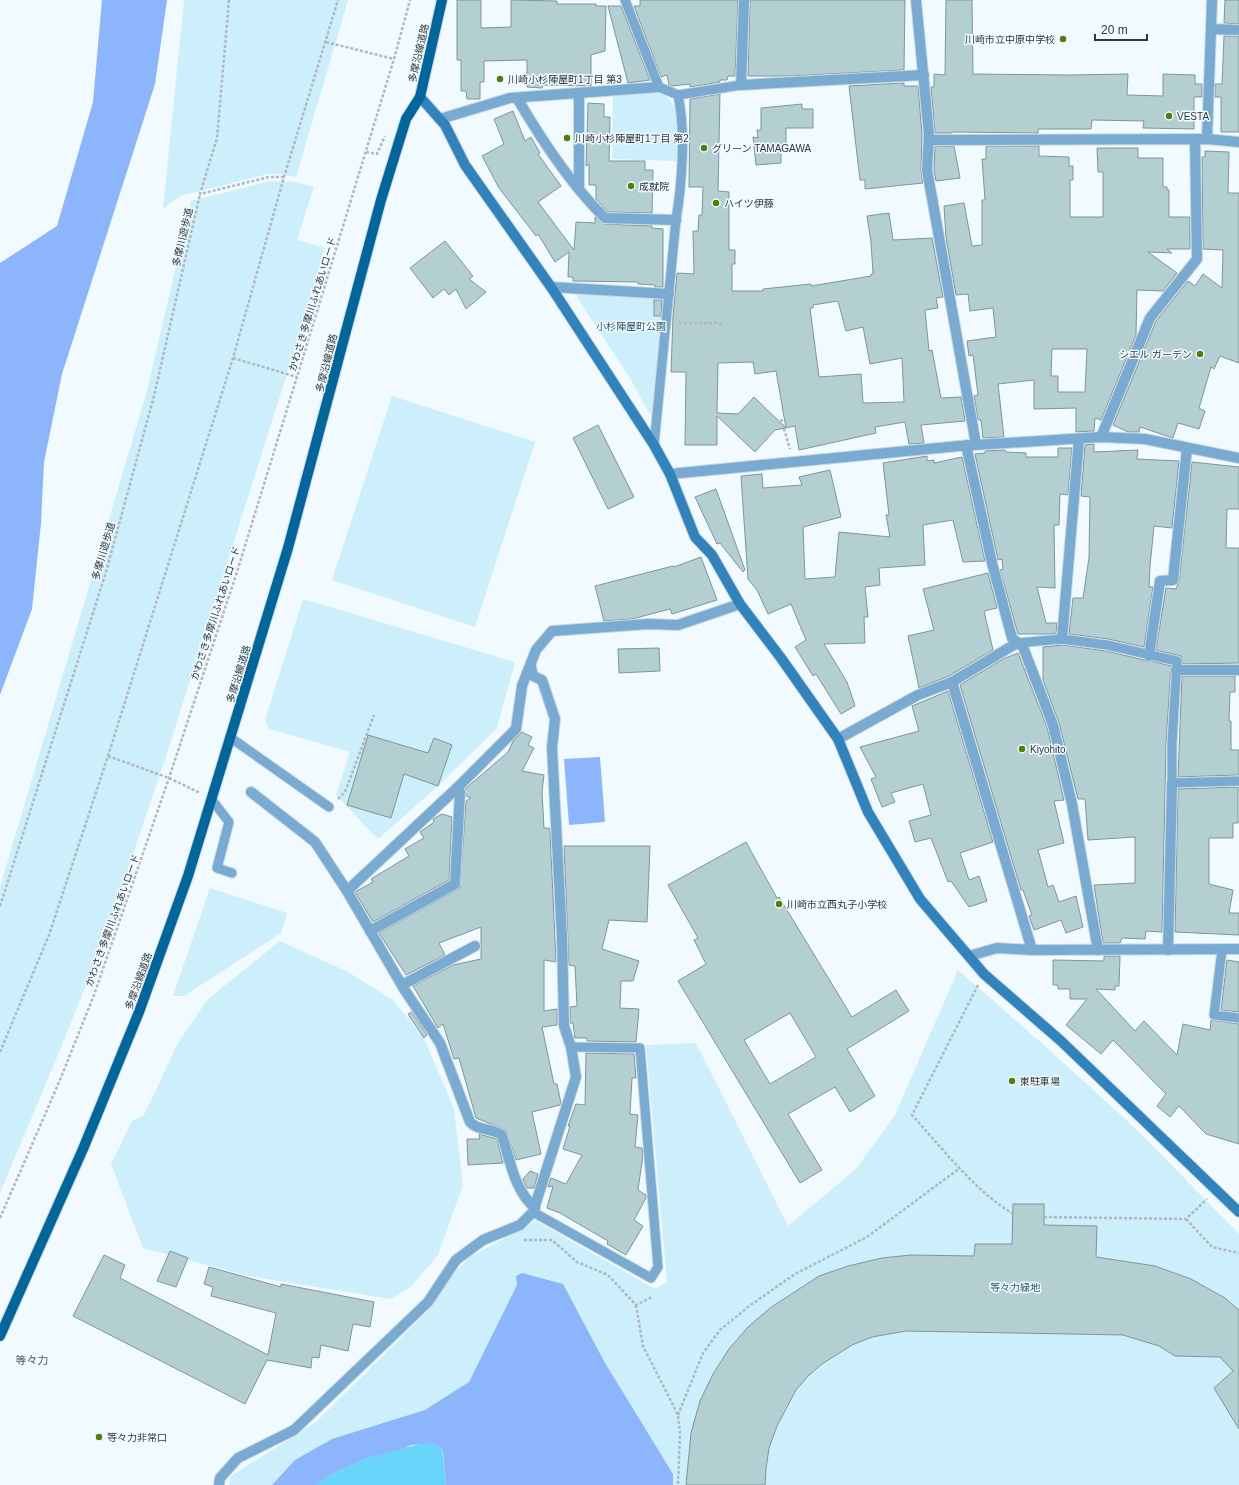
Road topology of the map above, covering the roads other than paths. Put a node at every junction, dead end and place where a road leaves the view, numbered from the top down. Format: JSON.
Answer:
{"nodes":[{"id":1,"x":442,"y":0,"type":"edge"},
{"id":2,"x":625,"y":0,"type":"edge"},
{"id":3,"x":744,"y":0,"type":"edge"},
{"id":4,"x":916,"y":0,"type":"edge"},
{"id":5,"x":1212,"y":0,"type":"edge"},
{"id":6,"x":1211,"y":29,"type":"junction"},
{"id":7,"x":1239,"y":30,"type":"edge"},
{"id":8,"x":924,"y":75,"type":"junction"},
{"id":9,"x":741,"y":85,"type":"junction"},
{"id":10,"x":659,"y":87,"type":"junction"},
{"id":11,"x":579,"y":94,"type":"junction"},
{"id":12,"x":678,"y":95,"type":"junction"},
{"id":13,"x":420,"y":97,"type":"junction"},
{"id":14,"x":517,"y":98,"type":"junction"},
{"id":15,"x":440,"y":119,"type":"junction"},
{"id":16,"x":1195,"y":139,"type":"junction"},
{"id":17,"x":1207,"y":139,"type":"junction"},
{"id":18,"x":929,"y":140,"type":"junction"},
{"id":19,"x":1239,"y":142,"type":"edge"},
{"id":20,"x":579,"y":189,"type":"junction"},
{"id":21,"x":676,"y":220,"type":"junction"},
{"id":22,"x":551,"y":287,"type":"junction"},
{"id":23,"x":669,"y":294,"type":"junction"},
{"id":24,"x":1101,"y":438,"type":"junction"},
{"id":25,"x":1079,"y":439,"type":"junction"},
{"id":26,"x":654,"y":445,"type":"junction"},
{"id":27,"x":971,"y":445,"type":"junction"},
{"id":28,"x":1187,"y":448,"type":"junction"},
{"id":29,"x":1239,"y":458,"type":"edge"},
{"id":30,"x":670,"y":474,"type":"junction"},
{"id":31,"x":740,"y":604,"type":"junction"},
{"id":32,"x":1062,"y":639,"type":"junction"},
{"id":33,"x":1017,"y":643,"type":"junction"},
{"id":34,"x":1149,"y":656,"type":"junction"},
{"id":35,"x":531,"y":667,"type":"junction"},
{"id":36,"x":1176,"y":670,"type":"junction"},
{"id":37,"x":1239,"y":670,"type":"edge"},
{"id":38,"x":952,"y":682,"type":"junction"},
{"id":39,"x":231,"y":738,"type":"junction"},
{"id":40,"x":838,"y":739,"type":"junction"},
{"id":41,"x":1239,"y":781,"type":"edge"},
{"id":42,"x":1172,"y":783,"type":"junction"},
{"id":43,"x":457,"y":788,"type":"junction"},
{"id":44,"x":251,"y":792,"type":"dead end"},
{"id":45,"x":212,"y":800,"type":"junction"},
{"id":46,"x":329,"y":807,"type":"road end"},
{"id":47,"x":232,"y":873,"type":"dead end"},
{"id":48,"x":347,"y":891,"type":"junction"},
{"id":49,"x":370,"y":931,"type":"junction"},
{"id":50,"x":475,"y":946,"type":"dead end"},
{"id":51,"x":1239,"y":949,"type":"edge"},
{"id":52,"x":1032,"y":950,"type":"junction"},
{"id":53,"x":1098,"y":950,"type":"junction"},
{"id":54,"x":1168,"y":950,"type":"junction"},
{"id":55,"x":1222,"y":950,"type":"junction"},
{"id":56,"x":969,"y":956,"type":"junction"},
{"id":57,"x":402,"y":985,"type":"junction"},
{"id":58,"x":1239,"y":1018,"type":"edge"},
{"id":59,"x":571,"y":1047,"type":"junction"},
{"id":60,"x":534,"y":1210,"type":"junction"},
{"id":61,"x":1239,"y":1210,"type":"edge"},
{"id":62,"x":0,"y":1336,"type":"edge"},
{"id":63,"x":219,"y":1485,"type":"edge"}],
"edges":[{"from":1,"to":13,"type":"main road","name":"多摩沿線道路"},
{"from":2,"to":10,"type":"lane"},
{"from":3,"to":9,"type":"street"},
{"from":4,"to":8,"type":"street"},
{"from":5,"to":6,"type":"street"},
{"from":6,"to":7,"type":"street"},
{"from":6,"to":17,"type":"street"},
{"from":8,"to":9,"type":"street"},
{"from":8,"to":18,"type":"street"},
{"from":9,"to":12,"type":"lane"},
{"from":10,"to":11,"type":"street"},
{"from":10,"to":12,"type":"lane"},
{"from":11,"to":14,"type":"street"},
{"from":11,"to":20,"type":"street"},
{"from":12,"to":21,"type":"lane"},
{"from":13,"to":15,"type":"street"},
{"from":13,"to":39,"type":"main road","name":"多摩沿線道路"},
{"from":14,"to":15,"type":"street"},
{"from":14,"to":20,"type":"street"},
{"from":15,"to":22,"type":"street"},
{"from":16,"to":17,"type":"street"},
{"from":16,"to":18,"type":"street"},
{"from":16,"to":24,"type":"street"},
{"from":17,"to":19,"type":"street"},
{"from":18,"to":27,"type":"street"},
{"from":20,"to":21,"type":"street"},
{"from":21,"to":23,"type":"lane"},
{"from":22,"to":23,"type":"street"},
{"from":22,"to":26,"type":"street"},
{"from":23,"to":26,"type":"lane"},
{"from":24,"to":25,"type":"street"},
{"from":24,"to":28,"type":"street"},
{"from":25,"to":27,"type":"street"},
{"from":25,"to":32,"type":"street"},
{"from":26,"to":30,"type":"street"},
{"from":27,"to":30,"type":"street"},
{"from":27,"to":33,"type":"street"},
{"from":28,"to":29,"type":"street"},
{"from":28,"to":34,"type":"street"},
{"from":30,"to":31,"type":"street"},
{"from":31,"to":35,"type":"street"},
{"from":31,"to":40,"type":"street"},
{"from":32,"to":33,"type":"lane"},
{"from":32,"to":34,"type":"lane"},
{"from":33,"to":38,"type":"street"},
{"from":33,"to":53,"type":"street"},
{"from":34,"to":36,"type":"lane"},
{"from":35,"to":43,"type":"street"},
{"from":35,"to":59,"type":"street"},
{"from":36,"to":37,"type":"street"},
{"from":36,"to":42,"type":"lane"},
{"from":38,"to":40,"type":"street"},
{"from":38,"to":52,"type":"street"},
{"from":39,"to":45,"type":"main road","name":"多摩沿線道路"},
{"from":39,"to":46,"type":"lane"},
{"from":40,"to":56,"type":"street"},
{"from":41,"to":42,"type":"lane"},
{"from":42,"to":54,"type":"street"},
{"from":43,"to":48,"type":"street"},
{"from":43,"to":49,"type":"street"},
{"from":44,"to":48,"type":"street"},
{"from":45,"to":47,"type":"lane"},
{"from":45,"to":62,"type":"main road","name":"多摩沿線道路"},
{"from":48,"to":49,"type":"street"},
{"from":49,"to":57,"type":"street"},
{"from":50,"to":57,"type":"street"},
{"from":51,"to":55,"type":"street"},
{"from":52,"to":53,"type":"street"},
{"from":52,"to":56,"type":"street"},
{"from":53,"to":54,"type":"street"},
{"from":54,"to":55,"type":"street"},
{"from":55,"to":58,"type":"lane"},
{"from":56,"to":61,"type":"street"},
{"from":57,"to":60,"type":"street"},
{"from":59,"to":60,"type":"street"},
{"from":59,"to":60,"type":"lane"},
{"from":60,"to":63,"type":"street"}]}
